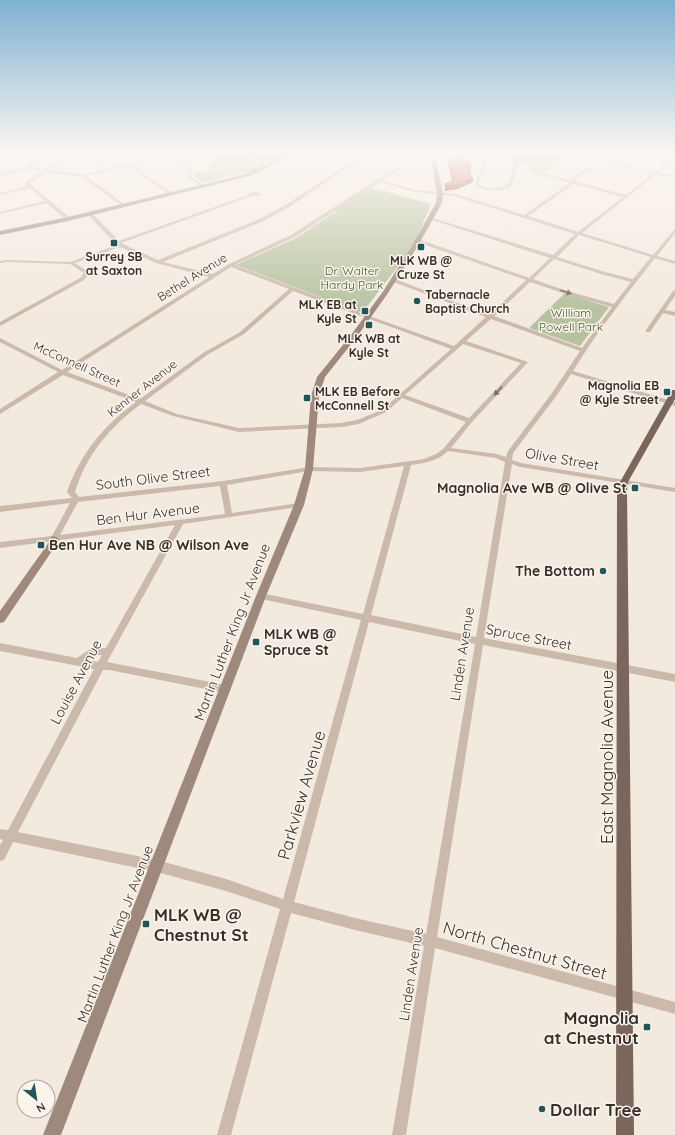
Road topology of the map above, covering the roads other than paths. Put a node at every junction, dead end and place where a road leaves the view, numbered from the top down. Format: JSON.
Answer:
{"nodes":[{"id":1,"x":30,"y":206,"type":"edge"},
{"id":2,"x":52,"y":206,"type":"edge"},
{"id":3,"x":122,"y":206,"type":"edge"},
{"id":4,"x":221,"y":206,"type":"edge"},
{"id":5,"x":287,"y":206,"type":"edge"},
{"id":6,"x":339,"y":206,"type":"edge"},
{"id":7,"x":438,"y":206,"type":"edge"},
{"id":8,"x":492,"y":206,"type":"edge"},
{"id":9,"x":540,"y":206,"type":"edge"},
{"id":10,"x":613,"y":206,"type":"edge"},
{"id":11,"x":0,"y":213,"type":"edge"},
{"id":12,"x":90,"y":214,"type":"junction"},
{"id":13,"x":526,"y":216,"type":"junction"},
{"id":14,"x":432,"y":218,"type":"junction"},
{"id":15,"x":68,"y":219,"type":"junction"},
{"id":16,"x":675,"y":230,"type":"edge"},
{"id":17,"x":0,"y":233,"type":"edge"},
{"id":18,"x":579,"y":233,"type":"junction"},
{"id":19,"x":419,"y":241,"type":"junction"},
{"id":20,"x":119,"y":244,"type":"junction"},
{"id":21,"x":552,"y":257,"type":"junction"},
{"id":22,"x":654,"y":257,"type":"junction"},
{"id":23,"x":0,"y":262,"type":"edge"},
{"id":24,"x":158,"y":262,"type":"junction"},
{"id":25,"x":71,"y":263,"type":"junction"},
{"id":26,"x":675,"y":263,"type":"edge"},
{"id":27,"x":231,"y":265,"type":"junction"},
{"id":28,"x":213,"y":276,"type":"junction"},
{"id":29,"x":529,"y":279,"type":"junction"},
{"id":30,"x":393,"y":280,"type":"junction"},
{"id":31,"x":634,"y":282,"type":"junction"},
{"id":32,"x":292,"y":289,"type":"junction"},
{"id":33,"x":675,"y":292,"type":"edge"},
{"id":34,"x":615,"y":306,"type":"junction"},
{"id":35,"x":662,"y":310,"type":"junction"},
{"id":36,"x":675,"y":314,"type":"edge"},
{"id":37,"x":367,"y":317,"type":"junction"},
{"id":38,"x":490,"y":317,"type":"junction"},
{"id":39,"x":0,"y":324,"type":"edge"},
{"id":40,"x":648,"y":331,"type":"dead end"},
{"id":41,"x":0,"y":340,"type":"edge"},
{"id":42,"x":462,"y":342,"type":"junction"},
{"id":43,"x":454,"y":348,"type":"junction"},
{"id":44,"x":583,"y":350,"type":"junction"},
{"id":45,"x":62,"y":372,"type":"junction"},
{"id":46,"x":569,"y":372,"type":"junction"},
{"id":47,"x":401,"y":396,"type":"junction"},
{"id":48,"x":673,"y":400,"type":"edge"},
{"id":49,"x":139,"y":402,"type":"junction"},
{"id":50,"x":0,"y":412,"type":"edge"},
{"id":51,"x":470,"y":421,"type":"junction"},
{"id":52,"x":311,"y":426,"type":"junction"},
{"id":53,"x":446,"y":449,"type":"junction"},
{"id":54,"x":508,"y":461,"type":"junction"},
{"id":55,"x":408,"y":464,"type":"junction"},
{"id":56,"x":309,"y":469,"type":"junction"},
{"id":57,"x":624,"y":482,"type":"junction"},
{"id":58,"x":223,"y":483,"type":"junction"},
{"id":59,"x":675,"y":490,"type":"edge"},
{"id":60,"x":76,"y":499,"type":"junction"},
{"id":61,"x":299,"y":505,"type":"junction"},
{"id":62,"x":0,"y":509,"type":"edge"},
{"id":63,"x":229,"y":516,"type":"junction"},
{"id":64,"x":180,"y":523,"type":"junction"},
{"id":65,"x":54,"y":538,"type":"junction"},
{"id":66,"x":0,"y":546,"type":"edge"},
{"id":67,"x":261,"y":596,"type":"junction"},
{"id":68,"x":367,"y":618,"type":"junction"},
{"id":69,"x":0,"y":619,"type":"edge"},
{"id":70,"x":479,"y":641,"type":"junction"},
{"id":71,"x":0,"y":647,"type":"edge"},
{"id":72,"x":109,"y":651,"type":"junction"},
{"id":73,"x":79,"y":661,"type":"junction"},
{"id":74,"x":100,"y":666,"type":"junction"},
{"id":75,"x":623,"y":668,"type":"junction"},
{"id":76,"x":675,"y":678,"type":"edge"},
{"id":77,"x":226,"y":689,"type":"junction"},
{"id":78,"x":5,"y":835,"type":"edge"},
{"id":79,"x":0,"y":856,"type":"edge"},
{"id":80,"x":157,"y":866,"type":"junction"},
{"id":81,"x":286,"y":906,"type":"junction"},
{"id":82,"x":430,"y":941,"type":"junction"},
{"id":83,"x":624,"y":995,"type":"junction"},
{"id":84,"x":675,"y":1008,"type":"edge"},
{"id":85,"x":52,"y":1135,"type":"edge"},
{"id":86,"x":224,"y":1135,"type":"edge"},
{"id":87,"x":399,"y":1135,"type":"edge"},
{"id":88,"x":625,"y":1135,"type":"edge"}],
"edges":[{"from":1,"to":11,"type":"street"},
{"from":2,"to":15,"type":"street"},
{"from":3,"to":12,"type":"main road"},
{"from":4,"to":20,"type":"street"},
{"from":5,"to":24,"type":"street"},
{"from":6,"to":27,"type":"street","name":"Bethel Avenue"},
{"from":7,"to":14,"type":"main road","name":"Martin Luther King Jr Avenue"},
{"from":8,"to":13,"type":"street"},
{"from":9,"to":13,"type":"street"},
{"from":10,"to":18,"type":"street","name":"McConnell Street"},
{"from":12,"to":15,"type":"main road"},
{"from":12,"to":20,"type":"street"},
{"from":13,"to":18,"type":"street"},
{"from":14,"to":19,"type":"main road","name":"Martin Luther King Jr Avenue"},
{"from":14,"to":21,"type":"street"},
{"from":15,"to":17,"type":"main road"},
{"from":16,"to":22,"type":"street","name":"Linden Avenue"},
{"from":18,"to":21,"type":"street","name":"McConnell Street"},
{"from":18,"to":22,"type":"street"},
{"from":19,"to":29,"type":"street"},
{"from":19,"to":30,"type":"main road","name":"Martin Luther King Jr Avenue"},
{"from":20,"to":24,"type":"street"},
{"from":20,"to":25,"type":"street"},
{"from":21,"to":29,"type":"street","name":"McConnell Street"},
{"from":21,"to":31,"type":"street"},
{"from":22,"to":26,"type":"street"},
{"from":22,"to":31,"type":"street","name":"Linden Avenue"},
{"from":23,"to":25,"type":"street"},
{"from":24,"to":28,"type":"street"},
{"from":25,"to":39,"type":"street"},
{"from":27,"to":28,"type":"street","name":"Bethel Avenue"},
{"from":27,"to":32,"type":"street"},
{"from":28,"to":45,"type":"street","name":"Bethel Avenue"},
{"from":29,"to":34,"type":"street","one_way":true},
{"from":29,"to":38,"type":"street","name":"McConnell Street"},
{"from":30,"to":37,"type":"main road","name":"Martin Luther King Jr Avenue"},
{"from":30,"to":38,"type":"street"},
{"from":31,"to":34,"type":"street","name":"Linden Avenue"},
{"from":32,"to":37,"type":"street"},
{"from":32,"to":49,"type":"street","name":"Kenner Avenue"},
{"from":33,"to":35,"type":"street"},
{"from":34,"to":44,"type":"street","name":"Linden Avenue"},
{"from":35,"to":36,"type":"street"},
{"from":35,"to":40,"type":"street"},
{"from":37,"to":43,"type":"street"},
{"from":37,"to":52,"type":"main road","name":"Martin Luther King Jr Avenue"},
{"from":38,"to":42,"type":"street","name":"McConnell Street"},
{"from":38,"to":44,"type":"street"},
{"from":41,"to":45,"type":"street","name":"McConnell Street"},
{"from":42,"to":43,"type":"street","name":"McConnell Street"},
{"from":42,"to":51,"type":"street","one_way":true},
{"from":43,"to":47,"type":"street","name":"McConnell Street"},
{"from":44,"to":46,"type":"street","name":"Linden Avenue"},
{"from":45,"to":49,"type":"street","name":"McConnell Street"},
{"from":45,"to":50,"type":"street","name":"Bethel Avenue"},
{"from":46,"to":48,"type":"street"},
{"from":46,"to":54,"type":"street","name":"Linden Avenue"},
{"from":47,"to":51,"type":"street"},
{"from":47,"to":52,"type":"street","name":"McConnell Street"},
{"from":48,"to":57,"type":"main road","name":"East Magnolia Avenue"},
{"from":49,"to":52,"type":"street","name":"McConnell Street"},
{"from":49,"to":60,"type":"street","name":"Kenner Avenue"},
{"from":51,"to":53,"type":"street"},
{"from":52,"to":56,"type":"main road","name":"Martin Luther King Jr Avenue"},
{"from":53,"to":54,"type":"street","name":"Olive Street"},
{"from":53,"to":55,"type":"street"},
{"from":54,"to":57,"type":"street","name":"Olive Street"},
{"from":54,"to":70,"type":"street","name":"Linden Avenue"},
{"from":55,"to":56,"type":"street"},
{"from":55,"to":68,"type":"street","name":"Parkview Avenue"},
{"from":56,"to":58,"type":"street","name":"South Olive Street"},
{"from":56,"to":61,"type":"main road","name":"Martin Luther King Jr Avenue"},
{"from":57,"to":59,"type":"street","name":"Olive Street"},
{"from":57,"to":75,"type":"main road","name":"East Magnolia Avenue"},
{"from":58,"to":60,"type":"street","name":"South Olive Street"},
{"from":58,"to":63,"type":"street"},
{"from":60,"to":62,"type":"street","name":"South Olive Street"},
{"from":60,"to":65,"type":"street"},
{"from":61,"to":63,"type":"street","name":"Ben Hur Avenue"},
{"from":61,"to":67,"type":"main road","name":"Martin Luther King Jr Avenue"},
{"from":63,"to":64,"type":"street","name":"Ben Hur Avenue"},
{"from":64,"to":65,"type":"street","name":"Ben Hur Avenue"},
{"from":64,"to":72,"type":"street","name":"Louise Avenue"},
{"from":65,"to":66,"type":"street","name":"Ben Hur Avenue"},
{"from":65,"to":69,"type":"main road"},
{"from":67,"to":68,"type":"street","name":"Spruce Street"},
{"from":67,"to":77,"type":"main road","name":"Martin Luther King Jr Avenue"},
{"from":68,"to":70,"type":"street","name":"Spruce Street"},
{"from":68,"to":81,"type":"street","name":"Parkview Avenue"},
{"from":70,"to":75,"type":"street","name":"Spruce Street"},
{"from":70,"to":82,"type":"street","name":"Linden Avenue"},
{"from":71,"to":73,"type":"street"},
{"from":72,"to":73,"type":"street"},
{"from":72,"to":74,"type":"street","name":"Louise Avenue"},
{"from":73,"to":74,"type":"street"},
{"from":74,"to":77,"type":"street"},
{"from":74,"to":78,"type":"street","name":"Louise Avenue"},
{"from":75,"to":76,"type":"street","name":"Spruce Street"},
{"from":75,"to":83,"type":"main road","name":"East Magnolia Avenue"},
{"from":77,"to":80,"type":"main road","name":"Martin Luther King Jr Avenue"},
{"from":78,"to":79,"type":"street","name":"Louise Avenue"},
{"from":78,"to":80,"type":"street","name":"North Chestnut Street"},
{"from":80,"to":81,"type":"street","name":"North Chestnut Street"},
{"from":80,"to":85,"type":"main road","name":"Martin Luther King Jr Avenue"},
{"from":81,"to":82,"type":"street","name":"North Chestnut Street"},
{"from":81,"to":86,"type":"street","name":"Parkview Avenue"},
{"from":82,"to":83,"type":"street","name":"North Chestnut Street"},
{"from":82,"to":87,"type":"street","name":"Linden Avenue"},
{"from":83,"to":84,"type":"street","name":"North Chestnut Street"},
{"from":83,"to":88,"type":"main road","name":"East Magnolia Avenue"}]}
